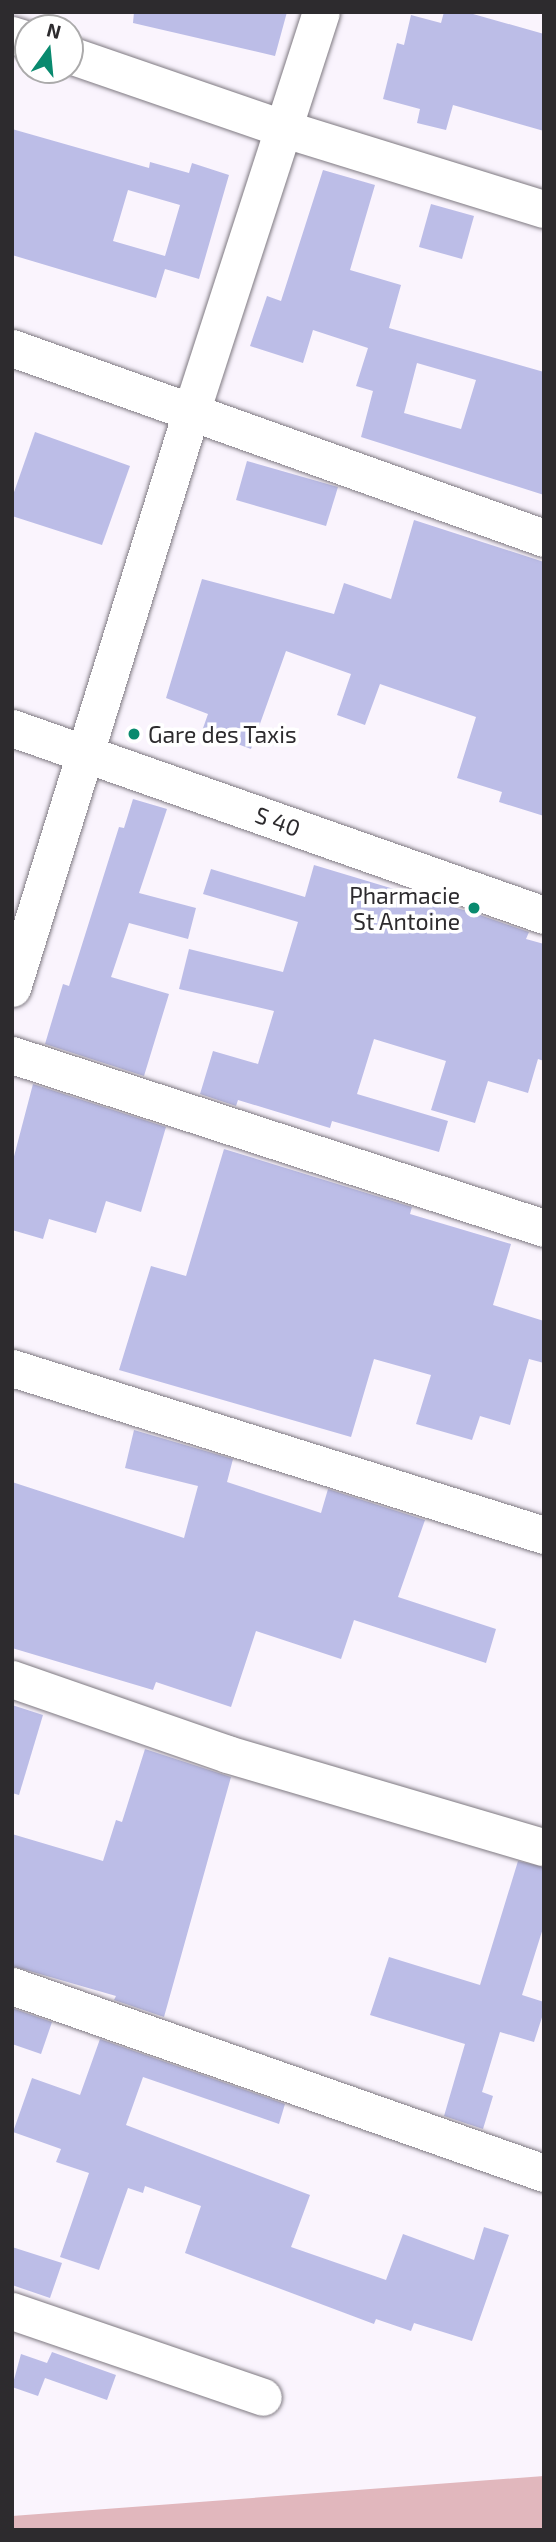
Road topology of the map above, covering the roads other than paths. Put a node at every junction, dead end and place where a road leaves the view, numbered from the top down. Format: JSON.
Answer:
{"nodes":[{"id":1,"x":321,"y":12,"type":"edge"},
{"id":2,"x":84,"y":60,"type":"edge"},
{"id":3,"x":285,"y":129,"type":"junction"},
{"id":4,"x":544,"y":209,"type":"edge"},
{"id":5,"x":12,"y":348,"type":"edge"},
{"id":6,"x":192,"y":409,"type":"junction"},
{"id":7,"x":544,"y":538,"type":"edge"},
{"id":8,"x":12,"y":729,"type":"edge"},
{"id":9,"x":88,"y":753,"type":"junction"},
{"id":10,"x":544,"y":915,"type":"edge"},
{"id":11,"x":12,"y":988,"type":"edge"},
{"id":12,"x":12,"y":1055,"type":"edge"},
{"id":13,"x":544,"y":1228,"type":"edge"},
{"id":14,"x":12,"y":1368,"type":"edge"},
{"id":15,"x":544,"y":1535,"type":"edge"},
{"id":16,"x":12,"y":1679,"type":"edge"},
{"id":17,"x":544,"y":1847,"type":"edge"},
{"id":18,"x":12,"y":1986,"type":"edge"},
{"id":19,"x":544,"y":2173,"type":"edge"},
{"id":20,"x":12,"y":2311,"type":"edge"},
{"id":21,"x":263,"y":2397,"type":"dead end"}],
"edges":[{"from":1,"to":3,"type":"street"},
{"from":2,"to":3,"type":"street"},
{"from":3,"to":4,"type":"street"},
{"from":3,"to":6,"type":"street"},
{"from":5,"to":6,"type":"street"},
{"from":6,"to":7,"type":"street"},
{"from":6,"to":9,"type":"street"},
{"from":8,"to":9,"type":"street","name":"S 40"},
{"from":9,"to":10,"type":"street","name":"S 40"},
{"from":9,"to":11,"type":"street"},
{"from":12,"to":13,"type":"street"},
{"from":14,"to":15,"type":"street"},
{"from":16,"to":17,"type":"street"},
{"from":18,"to":19,"type":"street"},
{"from":20,"to":21,"type":"street"}]}
